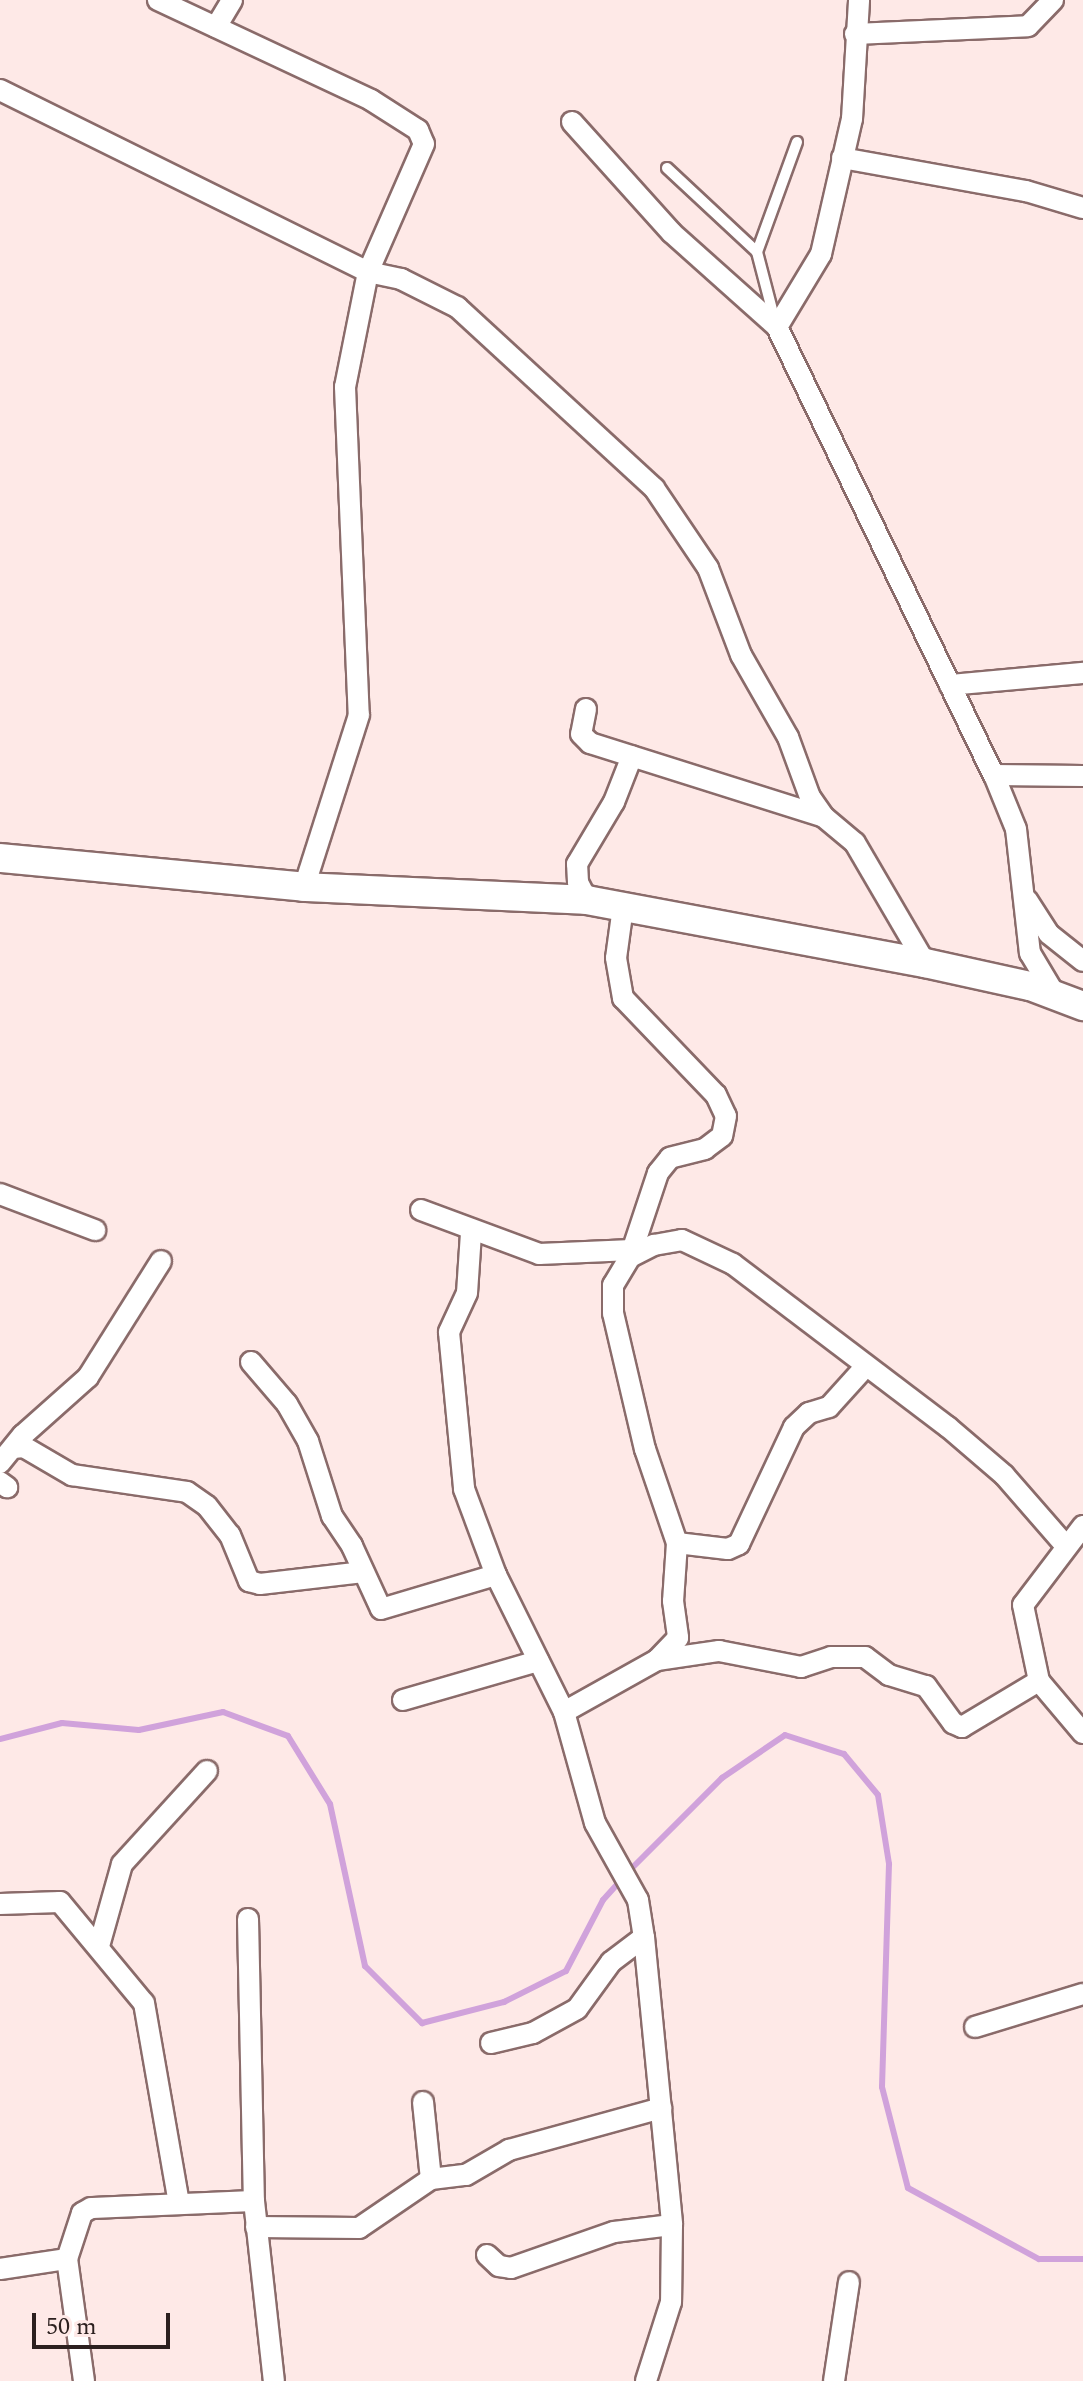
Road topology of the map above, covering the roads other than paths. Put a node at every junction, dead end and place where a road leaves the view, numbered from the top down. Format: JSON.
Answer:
{"nodes":[{"id":1,"x":158,"y":0,"type":"edge"},
{"id":2,"x":232,"y":0,"type":"edge"},
{"id":3,"x":859,"y":0,"type":"edge"},
{"id":4,"x":1053,"y":0,"type":"edge"},
{"id":5,"x":216,"y":27,"type":"junction"},
{"id":6,"x":855,"y":34,"type":"junction"},
{"id":7,"x":0,"y":90,"type":"edge"},
{"id":8,"x":572,"y":122,"type":"dead end"},
{"id":9,"x":797,"y":142,"type":"dead end"},
{"id":10,"x":842,"y":158,"type":"junction"},
{"id":11,"x":667,"y":168,"type":"dead end"},
{"id":12,"x":1083,"y":208,"type":"edge"},
{"id":13,"x":757,"y":252,"type":"junction"},
{"id":14,"x":368,"y":272,"type":"junction"},
{"id":15,"x":777,"y":327,"type":"junction"},
{"id":16,"x":1083,"y":673,"type":"edge"},
{"id":17,"x":950,"y":685,"type":"junction"},
{"id":18,"x":586,"y":709,"type":"dead end"},
{"id":19,"x":632,"y":756,"type":"junction"},
{"id":20,"x":994,"y":775,"type":"junction"},
{"id":21,"x":1083,"y":776,"type":"edge"},
{"id":22,"x":824,"y":817,"type":"junction"},
{"id":23,"x":0,"y":858,"type":"edge"},
{"id":24,"x":304,"y":887,"type":"junction"},
{"id":25,"x":1025,"y":898,"type":"junction"},
{"id":26,"x":587,"y":900,"type":"junction"},
{"id":27,"x":623,"y":907,"type":"junction"},
{"id":28,"x":1083,"y":961,"type":"edge"},
{"id":29,"x":925,"y":963,"type":"junction"},
{"id":30,"x":1054,"y":993,"type":"junction"},
{"id":31,"x":1083,"y":1006,"type":"edge"},
{"id":32,"x":0,"y":1194,"type":"edge"},
{"id":33,"x":421,"y":1210,"type":"dead end"},
{"id":34,"x":640,"y":1220,"type":"junction"},
{"id":35,"x":95,"y":1230,"type":"dead end"},
{"id":36,"x":471,"y":1233,"type":"junction"},
{"id":37,"x":654,"y":1245,"type":"junction"},
{"id":38,"x":631,"y":1254,"type":"junction"},
{"id":39,"x":161,"y":1261,"type":"dead end"},
{"id":40,"x":251,"y":1362,"type":"dead end"},
{"id":41,"x":866,"y":1366,"type":"junction"},
{"id":42,"x":6,"y":1456,"type":"edge"},
{"id":43,"x":1083,"y":1526,"type":"edge"},
{"id":44,"x":677,"y":1543,"type":"junction"},
{"id":45,"x":1065,"y":1545,"type":"junction"},
{"id":46,"x":363,"y":1572,"type":"junction"},
{"id":47,"x":496,"y":1575,"type":"junction"},
{"id":48,"x":657,"y":1660,"type":"junction"},
{"id":49,"x":538,"y":1661,"type":"junction"},
{"id":50,"x":1039,"y":1681,"type":"junction"},
{"id":51,"x":403,"y":1700,"type":"dead end"},
{"id":52,"x":564,"y":1712,"type":"junction"},
{"id":53,"x":1083,"y":1733,"type":"edge"},
{"id":54,"x":207,"y":1771,"type":"dead end"},
{"id":55,"x":0,"y":1904,"type":"edge"},
{"id":56,"x":248,"y":1919,"type":"dead end"},
{"id":57,"x":644,"y":1937,"type":"junction"},
{"id":58,"x":99,"y":1946,"type":"junction"},
{"id":59,"x":1083,"y":1994,"type":"edge"},
{"id":60,"x":975,"y":2027,"type":"dead end"},
{"id":61,"x":491,"y":2043,"type":"dead end"},
{"id":62,"x":423,"y":2102,"type":"dead end"},
{"id":63,"x":661,"y":2108,"type":"junction"},
{"id":64,"x":431,"y":2179,"type":"junction"},
{"id":65,"x":254,"y":2201,"type":"junction"},
{"id":66,"x":179,"y":2203,"type":"junction"},
{"id":67,"x":672,"y":2225,"type":"junction"},
{"id":68,"x":256,"y":2227,"type":"junction"},
{"id":69,"x":487,"y":2255,"type":"dead end"},
{"id":70,"x":67,"y":2259,"type":"junction"},
{"id":71,"x":0,"y":2269,"type":"edge"},
{"id":72,"x":849,"y":2282,"type":"dead end"},
{"id":73,"x":84,"y":2381,"type":"edge"},
{"id":74,"x":274,"y":2381,"type":"edge"},
{"id":75,"x":646,"y":2381,"type":"edge"},
{"id":76,"x":834,"y":2381,"type":"edge"}],
"edges":[{"from":1,"to":5,"type":"street"},
{"from":2,"to":5,"type":"street"},
{"from":3,"to":6,"type":"street"},
{"from":4,"to":6,"type":"street"},
{"from":5,"to":14,"type":"street"},
{"from":6,"to":10,"type":"street"},
{"from":7,"to":14,"type":"street"},
{"from":8,"to":15,"type":"street"},
{"from":9,"to":13,"type":"lane"},
{"from":10,"to":12,"type":"street"},
{"from":10,"to":15,"type":"street"},
{"from":11,"to":13,"type":"lane"},
{"from":13,"to":15,"type":"lane"},
{"from":14,"to":22,"type":"street"},
{"from":14,"to":24,"type":"street"},
{"from":15,"to":17,"type":"street"},
{"from":16,"to":17,"type":"street"},
{"from":17,"to":20,"type":"street"},
{"from":18,"to":19,"type":"street"},
{"from":19,"to":22,"type":"street"},
{"from":19,"to":26,"type":"street"},
{"from":20,"to":21,"type":"street"},
{"from":20,"to":25,"type":"street"},
{"from":22,"to":29,"type":"street"},
{"from":23,"to":24,"type":"street"},
{"from":24,"to":26,"type":"street"},
{"from":25,"to":28,"type":"street"},
{"from":25,"to":30,"type":"street"},
{"from":26,"to":27,"type":"street"},
{"from":27,"to":29,"type":"street"},
{"from":27,"to":34,"type":"street"},
{"from":29,"to":30,"type":"street"},
{"from":30,"to":31,"type":"street"},
{"from":32,"to":35,"type":"street"},
{"from":33,"to":36,"type":"street"},
{"from":34,"to":37,"type":"street"},
{"from":34,"to":38,"type":"street"},
{"from":36,"to":38,"type":"street"},
{"from":36,"to":47,"type":"street"},
{"from":37,"to":38,"type":"street"},
{"from":37,"to":41,"type":"street"},
{"from":38,"to":44,"type":"street"},
{"from":39,"to":42,"type":"street"},
{"from":40,"to":46,"type":"street"},
{"from":41,"to":44,"type":"street"},
{"from":41,"to":45,"type":"street"},
{"from":42,"to":46,"type":"street"},
{"from":43,"to":45,"type":"street"},
{"from":44,"to":48,"type":"street"},
{"from":45,"to":50,"type":"street"},
{"from":46,"to":47,"type":"street"},
{"from":47,"to":49,"type":"street"},
{"from":48,"to":50,"type":"street"},
{"from":48,"to":52,"type":"street"},
{"from":49,"to":51,"type":"street"},
{"from":49,"to":52,"type":"street"},
{"from":50,"to":53,"type":"street"},
{"from":52,"to":57,"type":"street"},
{"from":54,"to":58,"type":"street"},
{"from":55,"to":58,"type":"street"},
{"from":56,"to":65,"type":"street"},
{"from":57,"to":61,"type":"street"},
{"from":57,"to":63,"type":"street"},
{"from":58,"to":66,"type":"street"},
{"from":59,"to":60,"type":"street"},
{"from":62,"to":64,"type":"street"},
{"from":63,"to":64,"type":"street"},
{"from":63,"to":67,"type":"street"},
{"from":64,"to":68,"type":"street"},
{"from":65,"to":66,"type":"street"},
{"from":65,"to":68,"type":"street"},
{"from":66,"to":70,"type":"street"},
{"from":67,"to":69,"type":"street"},
{"from":67,"to":75,"type":"street"},
{"from":68,"to":74,"type":"street"},
{"from":70,"to":71,"type":"street"},
{"from":70,"to":73,"type":"street"},
{"from":72,"to":76,"type":"street"}]}
